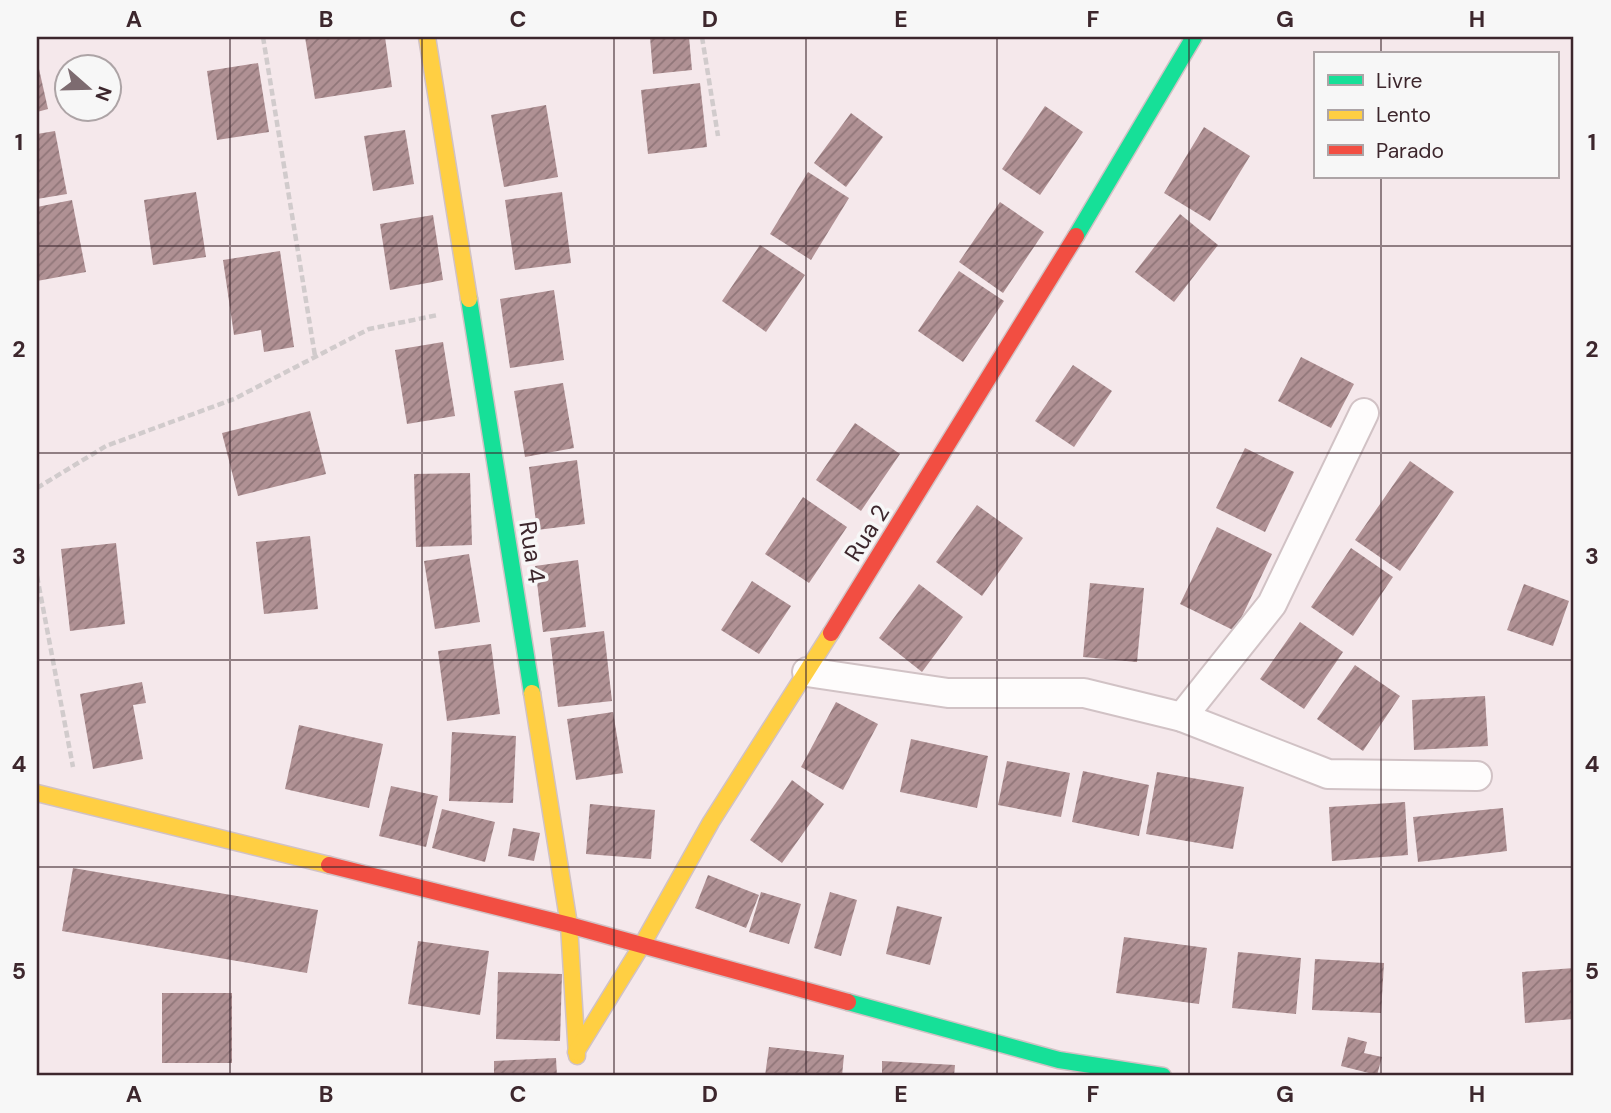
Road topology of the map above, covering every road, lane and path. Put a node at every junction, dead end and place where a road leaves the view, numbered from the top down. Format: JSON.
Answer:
{"nodes":[{"id":1,"x":263,"y":37,"type":"edge"},
{"id":2,"x":426,"y":37,"type":"edge"},
{"id":3,"x":702,"y":37,"type":"edge"},
{"id":4,"x":1194,"y":37,"type":"edge"},
{"id":5,"x":718,"y":136,"type":"dead end"},
{"id":6,"x":470,"y":308,"type":"junction"},
{"id":7,"x":315,"y":356,"type":"junction"},
{"id":8,"x":1364,"y":414,"type":"dead end"},
{"id":9,"x":37,"y":488,"type":"edge"},
{"id":10,"x":37,"y":576,"type":"edge"},
{"id":11,"x":807,"y":672,"type":"junction"},
{"id":12,"x":1182,"y":717,"type":"junction"},
{"id":13,"x":1477,"y":776,"type":"dead end"},
{"id":14,"x":37,"y":793,"type":"edge"},
{"id":15,"x":80,"y":805,"type":"junction"},
{"id":16,"x":569,"y":925,"type":"junction"},
{"id":17,"x":642,"y":945,"type":"junction"},
{"id":18,"x":576,"y":1052,"type":"junction"},
{"id":19,"x":578,"y":1076,"type":"edge"},
{"id":20,"x":1163,"y":1076,"type":"edge"}],
"edges":[{"from":1,"to":7,"type":"path"},
{"from":2,"to":6,"type":"street","name":"Rua 4"},
{"from":3,"to":5,"type":"path"},
{"from":4,"to":11,"type":"street","name":"Rua 2"},
{"from":6,"to":7,"type":"path"},
{"from":6,"to":16,"type":"street","name":"Rua 4"},
{"from":7,"to":9,"type":"path"},
{"from":8,"to":12,"type":"street"},
{"from":10,"to":15,"type":"path"},
{"from":11,"to":12,"type":"street"},
{"from":11,"to":17,"type":"street","name":"Rua 2"},
{"from":12,"to":13,"type":"street"},
{"from":14,"to":15,"type":"street"},
{"from":15,"to":16,"type":"street"},
{"from":16,"to":17,"type":"street"},
{"from":16,"to":18,"type":"street","name":"Rua 4"},
{"from":17,"to":18,"type":"street","name":"Rua 2"},
{"from":17,"to":20,"type":"street"},
{"from":18,"to":19,"type":"street","name":"Rua 4"}]}
